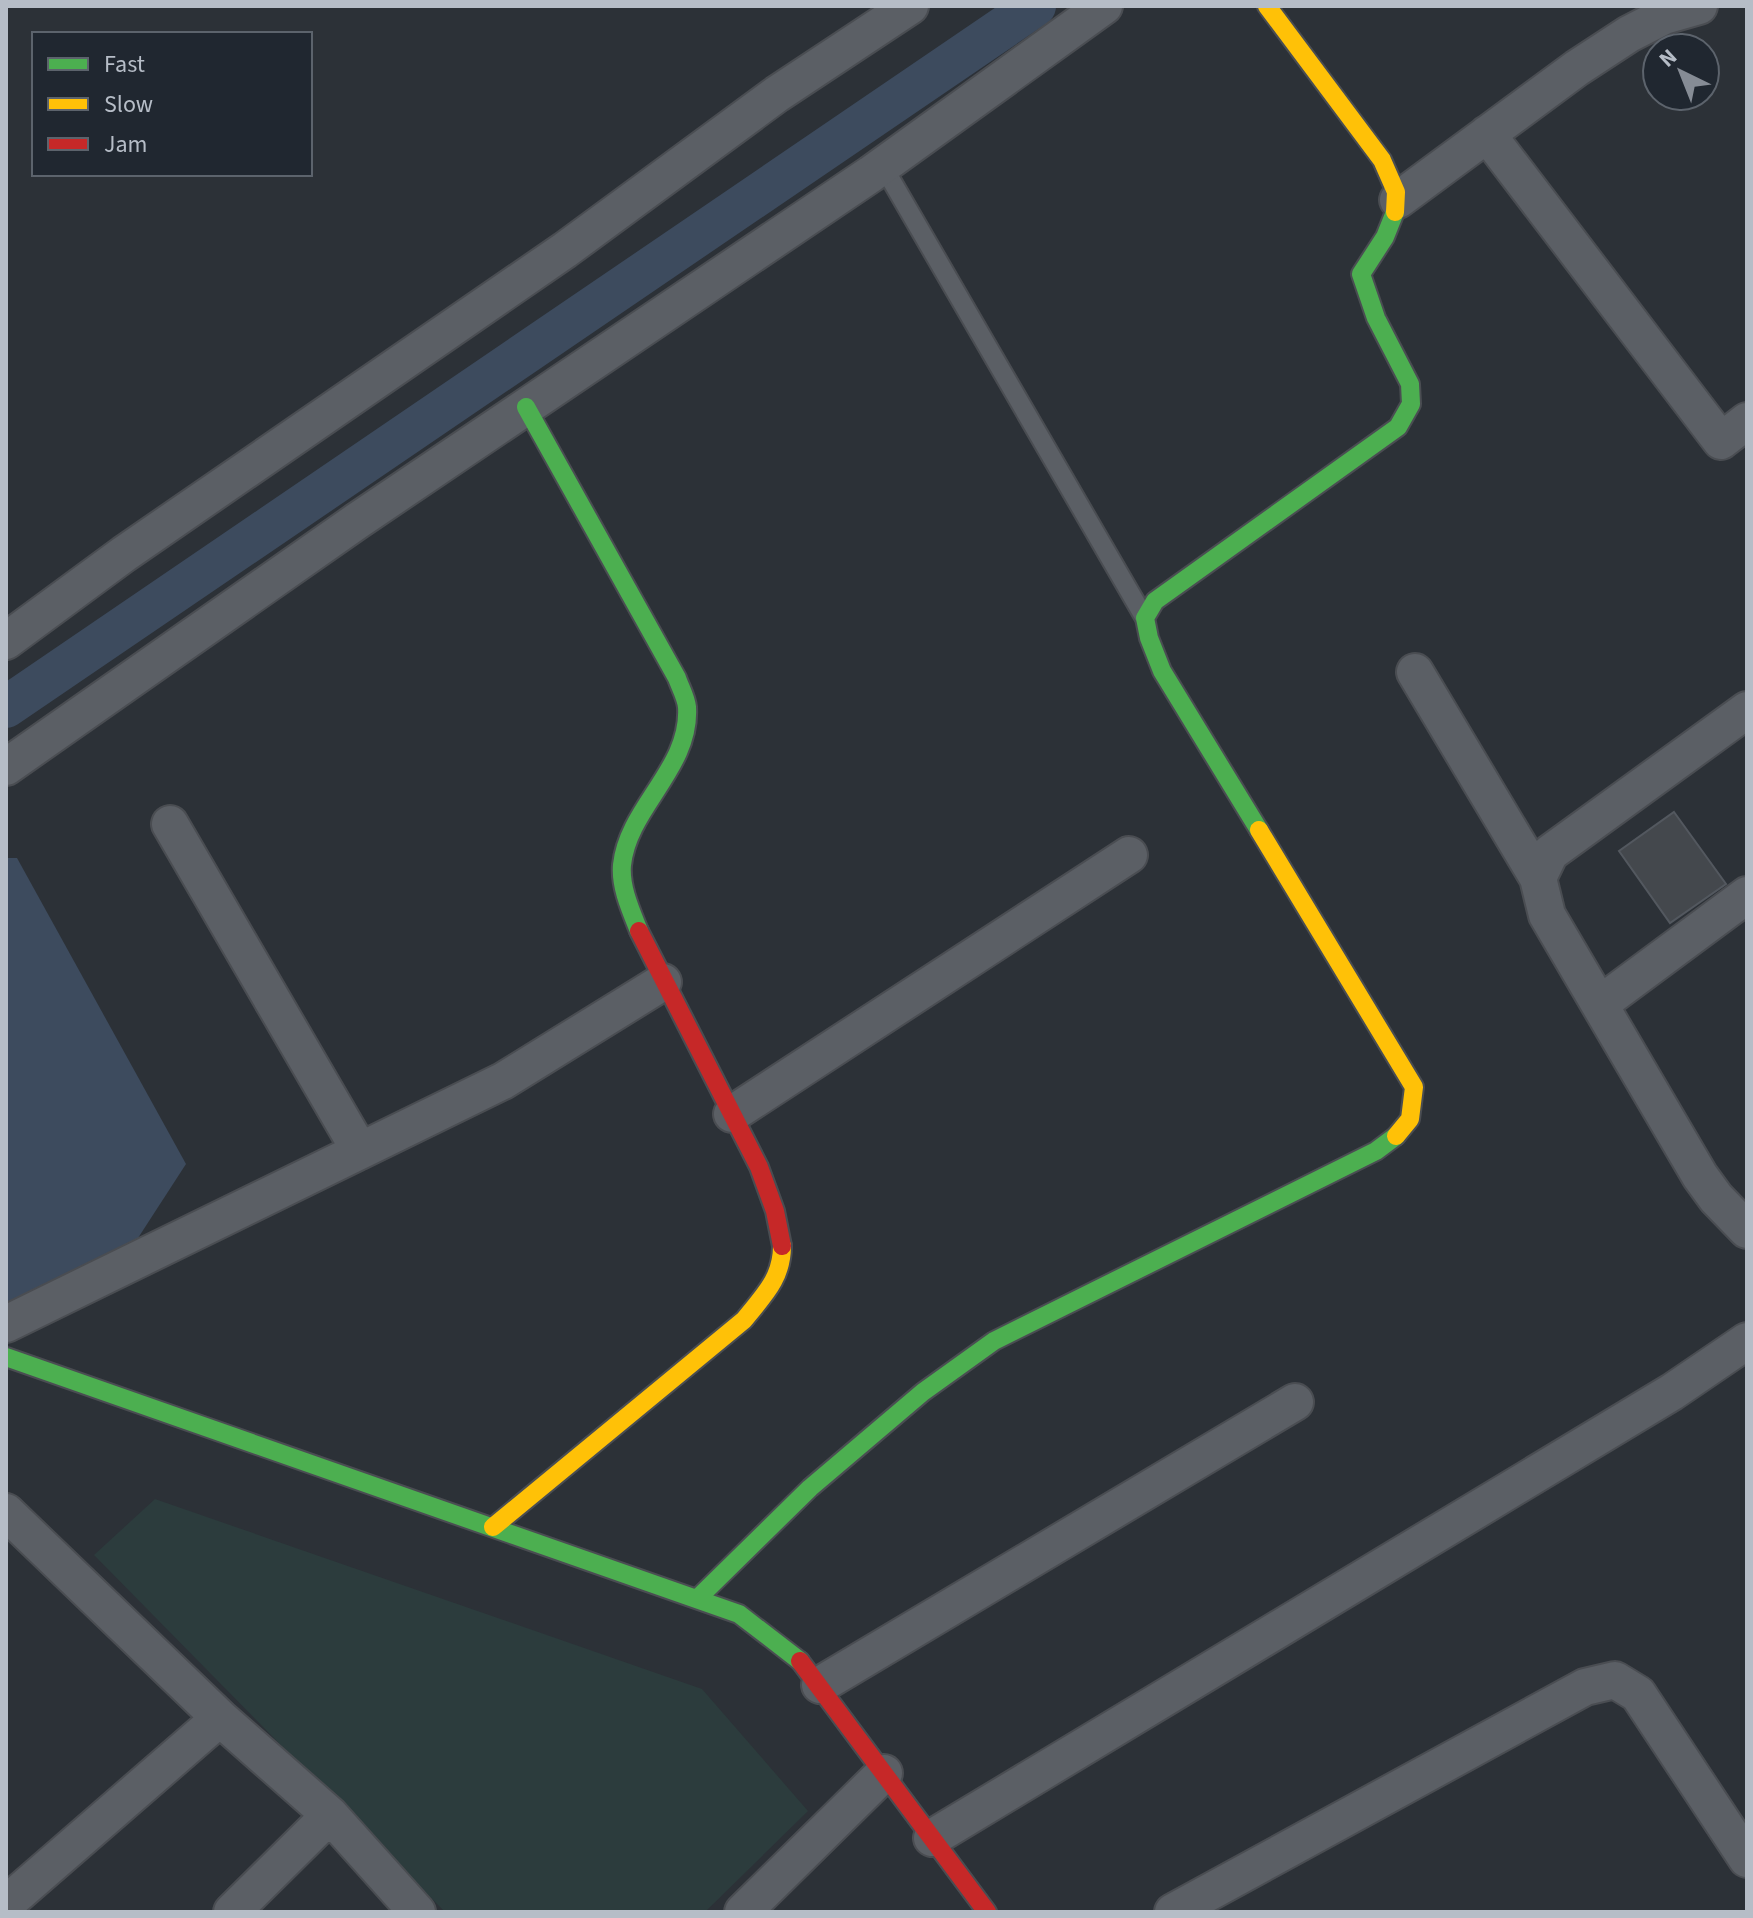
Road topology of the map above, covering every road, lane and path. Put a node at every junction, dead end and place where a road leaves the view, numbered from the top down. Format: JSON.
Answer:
{"nodes":[{"id":1,"x":910,"y":6,"type":"edge"},
{"id":2,"x":1104,"y":6,"type":"edge"},
{"id":3,"x":1267,"y":6,"type":"edge"},
{"id":4,"x":1699,"y":6,"type":"edge"},
{"id":5,"x":1487,"y":134,"type":"junction"},
{"id":6,"x":883,"y":166,"type":"junction"},
{"id":7,"x":1398,"y":200,"type":"junction"},
{"id":8,"x":526,"y":407,"type":"junction"},
{"id":9,"x":1747,"y":421,"type":"edge"},
{"id":10,"x":1145,"y":618,"type":"junction"},
{"id":11,"x":6,"y":641,"type":"edge"},
{"id":12,"x":1415,"y":672,"type":"dead end"},
{"id":13,"x":1747,"y":710,"type":"edge"},
{"id":14,"x":6,"y":767,"type":"edge"},
{"id":15,"x":170,"y":824,"type":"dead end"},
{"id":16,"x":1129,"y":855,"type":"dead end"},
{"id":17,"x":1538,"y":878,"type":"junction"},
{"id":18,"x":1747,"y":895,"type":"edge"},
{"id":19,"x":663,"y":982,"type":"junction"},
{"id":20,"x":1600,"y":1004,"type":"junction"},
{"id":21,"x":732,"y":1114,"type":"junction"},
{"id":22,"x":360,"y":1151,"type":"junction"},
{"id":23,"x":1747,"y":1230,"type":"edge"},
{"id":24,"x":6,"y":1324,"type":"edge"},
{"id":25,"x":1747,"y":1341,"type":"edge"},
{"id":26,"x":6,"y":1357,"type":"edge"},
{"id":27,"x":1295,"y":1402,"type":"dead end"},
{"id":28,"x":6,"y":1512,"type":"edge"},
{"id":29,"x":493,"y":1527,"type":"junction"},
{"id":30,"x":697,"y":1599,"type":"junction"},
{"id":31,"x":820,"y":1685,"type":"junction"},
{"id":32,"x":220,"y":1718,"type":"junction"},
{"id":33,"x":884,"y":1773,"type":"junction"},
{"id":34,"x":330,"y":1815,"type":"junction"},
{"id":35,"x":932,"y":1838,"type":"junction"},
{"id":36,"x":1747,"y":1859,"type":"edge"},
{"id":37,"x":777,"y":1899,"type":"edge"},
{"id":38,"x":6,"y":1904,"type":"edge"},
{"id":39,"x":232,"y":1912,"type":"edge"},
{"id":40,"x":417,"y":1912,"type":"edge"},
{"id":41,"x":743,"y":1912,"type":"edge"},
{"id":42,"x":987,"y":1912,"type":"edge"},
{"id":43,"x":1173,"y":1912,"type":"edge"}],
"edges":[{"from":1,"to":11,"type":"street"},
{"from":2,"to":6,"type":"street"},
{"from":3,"to":7,"type":"street"},
{"from":4,"to":5,"type":"street"},
{"from":5,"to":7,"type":"street"},
{"from":5,"to":9,"type":"street"},
{"from":6,"to":8,"type":"street"},
{"from":6,"to":10,"type":"lane"},
{"from":7,"to":10,"type":"street"},
{"from":8,"to":14,"type":"street"},
{"from":8,"to":19,"type":"street"},
{"from":10,"to":30,"type":"street"},
{"from":12,"to":17,"type":"street"},
{"from":13,"to":17,"type":"street"},
{"from":15,"to":22,"type":"street"},
{"from":16,"to":21,"type":"street"},
{"from":17,"to":20,"type":"street"},
{"from":18,"to":20,"type":"street"},
{"from":19,"to":21,"type":"street"},
{"from":19,"to":22,"type":"street"},
{"from":20,"to":23,"type":"street"},
{"from":21,"to":29,"type":"street"},
{"from":22,"to":24,"type":"street"},
{"from":25,"to":35,"type":"street"},
{"from":26,"to":29,"type":"street"},
{"from":27,"to":31,"type":"street"},
{"from":28,"to":32,"type":"street"},
{"from":29,"to":30,"type":"street"},
{"from":30,"to":31,"type":"street"},
{"from":31,"to":33,"type":"street"},
{"from":32,"to":34,"type":"street"},
{"from":32,"to":38,"type":"street"},
{"from":33,"to":35,"type":"street"},
{"from":33,"to":37,"type":"street"},
{"from":34,"to":39,"type":"street"},
{"from":34,"to":40,"type":"street"},
{"from":35,"to":42,"type":"street"},
{"from":36,"to":43,"type":"street"},
{"from":37,"to":41,"type":"street"}]}
